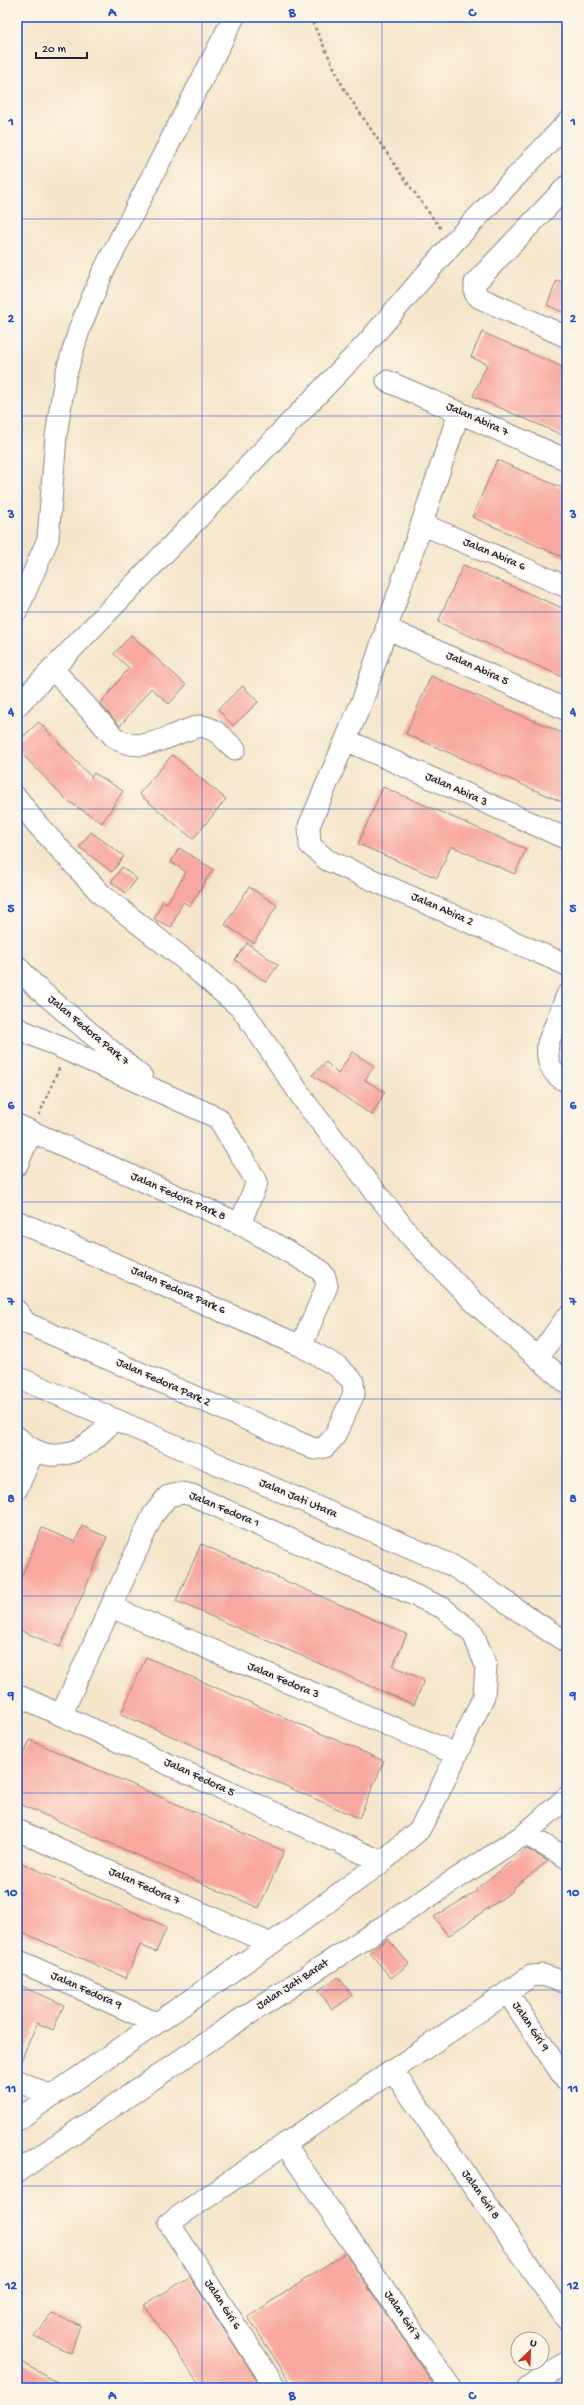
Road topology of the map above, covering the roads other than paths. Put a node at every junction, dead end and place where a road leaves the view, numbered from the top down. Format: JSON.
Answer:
{"nodes":[{"id":1,"x":234,"y":17,"type":"edge"},
{"id":2,"x":567,"y":123,"type":"edge"},
{"id":3,"x":567,"y":186,"type":"edge"},
{"id":4,"x":560,"y":206,"type":"edge"},
{"id":5,"x":567,"y":337,"type":"edge"},
{"id":6,"x":387,"y":381,"type":"dead end"},
{"id":7,"x":459,"y":412,"type":"junction"},
{"id":8,"x":567,"y":460,"type":"edge"},
{"id":9,"x":422,"y":524,"type":"junction"},
{"id":10,"x":567,"y":587,"type":"edge"},
{"id":11,"x":17,"y":611,"type":"edge"},
{"id":12,"x":386,"y":628,"type":"junction"},
{"id":13,"x":52,"y":668,"type":"junction"},
{"id":14,"x":17,"y":706,"type":"edge"},
{"id":15,"x":567,"y":710,"type":"edge"},
{"id":16,"x":346,"y":740,"type":"junction"},
{"id":17,"x":235,"y":749,"type":"dead end"},
{"id":18,"x":17,"y":798,"type":"edge"},
{"id":19,"x":567,"y":839,"type":"edge"},
{"id":20,"x":567,"y":965,"type":"edge"},
{"id":21,"x":17,"y":966,"type":"edge"},
{"id":22,"x":567,"y":995,"type":"edge"},
{"id":23,"x":17,"y":1028,"type":"edge"},
{"id":24,"x":562,"y":1079,"type":"edge"},
{"id":25,"x":162,"y":1093,"type":"junction"},
{"id":26,"x":24,"y":1128,"type":"edge"},
{"id":27,"x":17,"y":1165,"type":"edge"},
{"id":28,"x":17,"y":1220,"type":"edge"},
{"id":29,"x":240,"y":1224,"type":"junction"},
{"id":30,"x":17,"y":1311,"type":"edge"},
{"id":31,"x":567,"y":1317,"type":"edge"},
{"id":32,"x":301,"y":1346,"type":"junction"},
{"id":33,"x":538,"y":1357,"type":"junction"},
{"id":34,"x":17,"y":1377,"type":"edge"},
{"id":35,"x":567,"y":1383,"type":"edge"},
{"id":36,"x":113,"y":1420,"type":"junction"},
{"id":37,"x":17,"y":1437,"type":"edge"},
{"id":38,"x":34,"y":1450,"type":"junction"},
{"id":39,"x":314,"y":1450,"type":"joint"},
{"id":40,"x":17,"y":1489,"type":"edge"},
{"id":41,"x":111,"y":1607,"type":"junction"},
{"id":42,"x":567,"y":1642,"type":"edge"},
{"id":43,"x":17,"y":1695,"type":"edge"},
{"id":44,"x":61,"y":1715,"type":"junction"},
{"id":45,"x":456,"y":1754,"type":"junction"},
{"id":46,"x":567,"y":1797,"type":"edge"},
{"id":47,"x":17,"y":1830,"type":"edge"},
{"id":48,"x":525,"y":1834,"type":"junction"},
{"id":49,"x":566,"y":1858,"type":"edge"},
{"id":50,"x":382,"y":1862,"type":"junction"},
{"id":51,"x":271,"y":1944,"type":"junction"},
{"id":52,"x":17,"y":1960,"type":"edge"},
{"id":53,"x":567,"y":1983,"type":"edge"},
{"id":54,"x":507,"y":1992,"type":"junction"},
{"id":55,"x":156,"y":2023,"type":"junction"},
{"id":56,"x":393,"y":2070,"type":"junction"},
{"id":57,"x":17,"y":2080,"type":"edge"},
{"id":58,"x":567,"y":2082,"type":"edge"},
{"id":59,"x":50,"y":2096,"type":"junction"},
{"id":60,"x":17,"y":2120,"type":"edge"},
{"id":61,"x":285,"y":2144,"type":"junction"},
{"id":62,"x":17,"y":2172,"type":"edge"},
{"id":63,"x":567,"y":2320,"type":"edge"},
{"id":64,"x":567,"y":2362,"type":"edge"},
{"id":65,"x":276,"y":2388,"type":"edge"},
{"id":66,"x":450,"y":2388,"type":"edge"},
{"id":67,"x":528,"y":2388,"type":"edge"}],
"edges":[{"from":1,"to":11,"type":"street"},
{"from":2,"to":13,"type":"street"},
{"from":3,"to":4,"type":"street"},
{"from":4,"to":5,"type":"street"},
{"from":6,"to":7,"type":"street","name":"Jalan Abira 7"},
{"from":7,"to":8,"type":"street","name":"Jalan Abira 7"},
{"from":7,"to":9,"type":"street"},
{"from":9,"to":10,"type":"street","name":"Jalan Abira 6"},
{"from":9,"to":12,"type":"street"},
{"from":12,"to":15,"type":"street","name":"Jalan Abira 5"},
{"from":12,"to":16,"type":"street"},
{"from":13,"to":14,"type":"street"},
{"from":13,"to":17,"type":"street"},
{"from":16,"to":19,"type":"street","name":"Jalan Abira 3"},
{"from":16,"to":20,"type":"street","name":"Jalan Abira 2"},
{"from":18,"to":33,"type":"street"},
{"from":21,"to":25,"type":"street","name":"Jalan Fedora Park 7"},
{"from":22,"to":24,"type":"street"},
{"from":23,"to":25,"type":"street","name":"Jalan Fedora Park 7"},
{"from":25,"to":29,"type":"street","name":"Jalan Fedora Park 7"},
{"from":26,"to":27,"type":"street"},
{"from":26,"to":29,"type":"street","name":"Jalan Fedora Park 8"},
{"from":28,"to":32,"type":"street","name":"Jalan Fedora Park 6"},
{"from":29,"to":32,"type":"street","name":"Jalan Fedora Park 8"},
{"from":30,"to":39,"type":"street","name":"Jalan Fedora Park 2"},
{"from":31,"to":33,"type":"street"},
{"from":32,"to":39,"type":"street","name":"Jalan Fedora Park 6"},
{"from":33,"to":35,"type":"street"},
{"from":34,"to":36,"type":"street","name":"Jalan Jati Utara"},
{"from":36,"to":38,"type":"street"},
{"from":36,"to":42,"type":"street","name":"Jalan Jati Utara"},
{"from":37,"to":38,"type":"street"},
{"from":38,"to":40,"type":"street"},
{"from":41,"to":44,"type":"street","name":"Jalan Fedora 1"},
{"from":41,"to":45,"type":"street","name":"Jalan Fedora 3"},
{"from":41,"to":45,"type":"street","name":"Jalan Fedora 1"},
{"from":43,"to":44,"type":"street","name":"Jalan Fedora 5"},
{"from":44,"to":50,"type":"street","name":"Jalan Fedora 5"},
{"from":45,"to":50,"type":"street"},
{"from":46,"to":48,"type":"street","name":"Jalan Jati Barat"},
{"from":47,"to":51,"type":"street","name":"Jalan Fedora 7"},
{"from":48,"to":49,"type":"street"},
{"from":48,"to":62,"type":"street","name":"Jalan Jati Barat"},
{"from":50,"to":51,"type":"street"},
{"from":51,"to":55,"type":"street"},
{"from":52,"to":55,"type":"street","name":"Jalan Fedora 9"},
{"from":53,"to":54,"type":"street"},
{"from":54,"to":56,"type":"street"},
{"from":54,"to":58,"type":"street","name":"Jalan Giri 9"},
{"from":55,"to":59,"type":"street"},
{"from":56,"to":61,"type":"street"},
{"from":56,"to":63,"type":"street","name":"Jalan Giri 8"},
{"from":57,"to":59,"type":"street"},
{"from":59,"to":60,"type":"street"},
{"from":61,"to":65,"type":"street","name":"Jalan Giri 6"},
{"from":61,"to":66,"type":"street","name":"Jalan Giri 7"},
{"from":64,"to":67,"type":"street"}]}
